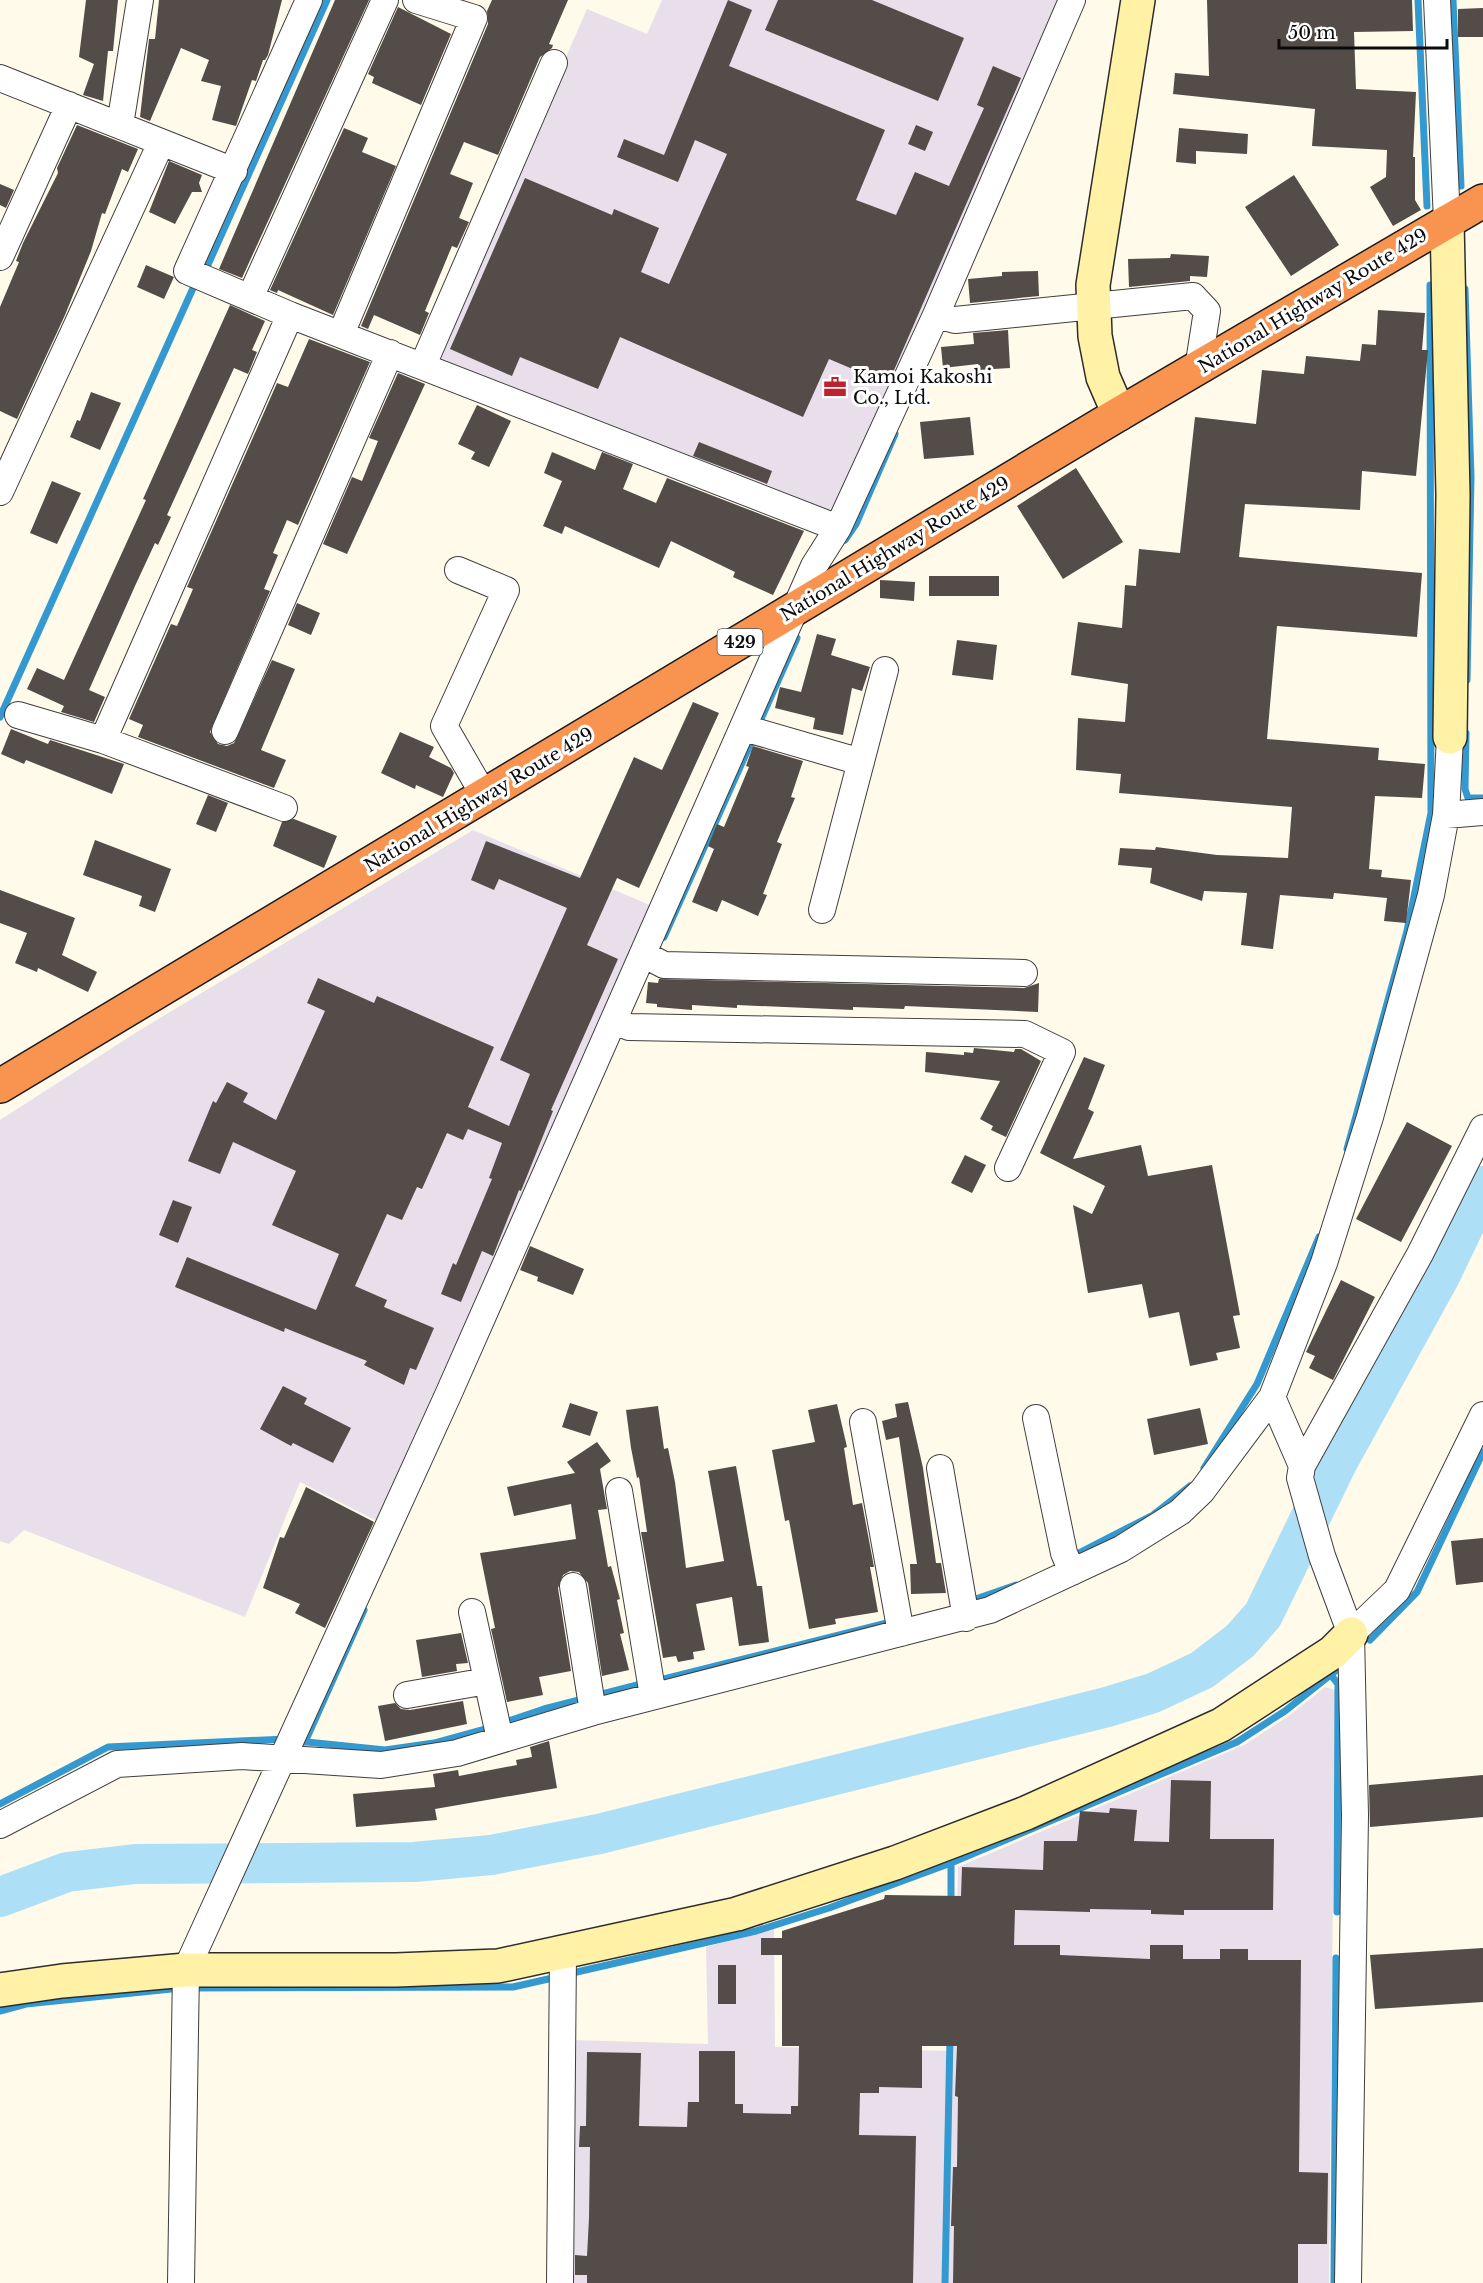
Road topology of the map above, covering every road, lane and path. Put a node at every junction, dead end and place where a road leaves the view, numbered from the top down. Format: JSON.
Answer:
{"nodes":[{"id":1,"x":140,"y":0,"type":"edge"},
{"id":2,"x":309,"y":0,"type":"edge"},
{"id":3,"x":385,"y":0,"type":"edge"},
{"id":4,"x":416,"y":0,"type":"edge"},
{"id":5,"x":1072,"y":0,"type":"edge"},
{"id":6,"x":1138,"y":0,"type":"edge"},
{"id":7,"x":1437,"y":0,"type":"edge"},
{"id":8,"x":554,"y":63,"type":"dead end"},
{"id":9,"x":0,"y":78,"type":"edge"},
{"id":10,"x":69,"y":105,"type":"junction"},
{"id":11,"x":120,"y":125,"type":"junction"},
{"id":12,"x":161,"y":143,"type":"junction"},
{"id":13,"x":234,"y":171,"type":"junction"},
{"id":14,"x":1483,"y":201,"type":"edge"},
{"id":15,"x":1447,"y":221,"type":"junction"},
{"id":16,"x":0,"y":257,"type":"edge"},
{"id":17,"x":250,"y":298,"type":"junction"},
{"id":18,"x":1094,"y":306,"type":"junction"},
{"id":19,"x":290,"y":315,"type":"junction"},
{"id":20,"x":942,"y":318,"type":"junction"},
{"id":21,"x":341,"y":334,"type":"junction"},
{"id":22,"x":390,"y":353,"type":"junction"},
{"id":23,"x":423,"y":365,"type":"junction"},
{"id":24,"x":1198,"y":369,"type":"junction"},
{"id":25,"x":1119,"y":414,"type":"junction"},
{"id":26,"x":0,"y":492,"type":"edge"},
{"id":27,"x":838,"y":528,"type":"junction"},
{"id":28,"x":458,"y":570,"type":"dead end"},
{"id":29,"x":797,"y":607,"type":"junction"},
{"id":30,"x":885,"y":670,"type":"dead end"},
{"id":31,"x":18,"y":715,"type":"dead end"},
{"id":32,"x":751,"y":730,"type":"junction"},
{"id":33,"x":225,"y":731,"type":"dead end"},
{"id":34,"x":1450,"y":737,"type":"joint"},
{"id":35,"x":103,"y":740,"type":"junction"},
{"id":36,"x":861,"y":762,"type":"junction"},
{"id":37,"x":485,"y":797,"type":"junction"},
{"id":38,"x":284,"y":808,"type":"dead end"},
{"id":39,"x":1483,"y":812,"type":"edge"},
{"id":40,"x":1446,"y":815,"type":"junction"},
{"id":41,"x":822,"y":910,"type":"dead end"},
{"id":42,"x":650,"y":958,"type":"junction"},
{"id":43,"x":1024,"y":973,"type":"dead end"},
{"id":44,"x":621,"y":1024,"type":"junction"},
{"id":45,"x":0,"y":1086,"type":"edge"},
{"id":46,"x":1483,"y":1128,"type":"edge"},
{"id":47,"x":1008,"y":1168,"type":"dead end"},
{"id":48,"x":1272,"y":1397,"type":"junction"},
{"id":49,"x":1483,"y":1415,"type":"edge"},
{"id":50,"x":1036,"y":1418,"type":"dead end"},
{"id":51,"x":863,"y":1422,"type":"dead end"},
{"id":52,"x":940,"y":1468,"type":"dead end"},
{"id":53,"x":1301,"y":1472,"type":"junction"},
{"id":54,"x":619,"y":1491,"type":"dead end"},
{"id":55,"x":1068,"y":1563,"type":"junction"},
{"id":56,"x":573,"y":1586,"type":"dead end"},
{"id":57,"x":964,"y":1608,"type":"junction"},
{"id":58,"x":472,"y":1612,"type":"dead end"},
{"id":59,"x":899,"y":1624,"type":"junction"},
{"id":60,"x":1351,"y":1634,"type":"junction"},
{"id":61,"x":487,"y":1681,"type":"junction"},
{"id":62,"x":651,"y":1686,"type":"junction"},
{"id":63,"x":408,"y":1695,"type":"dead end"},
{"id":64,"x":592,"y":1702,"type":"junction"},
{"id":65,"x":497,"y":1729,"type":"junction"},
{"id":66,"x":289,"y":1746,"type":"junction"},
{"id":67,"x":0,"y":1825,"type":"edge"},
{"id":68,"x":562,"y":1966,"type":"junction"},
{"id":69,"x":186,"y":1982,"type":"junction"},
{"id":70,"x":0,"y":1990,"type":"edge"},
{"id":71,"x":181,"y":2283,"type":"edge"},
{"id":72,"x":560,"y":2283,"type":"edge"},
{"id":73,"x":1347,"y":2283,"type":"edge"}],
"edges":[{"from":1,"to":11,"type":"street"},
{"from":2,"to":13,"type":"street"},
{"from":3,"to":17,"type":"street"},
{"from":4,"to":21,"type":"street"},
{"from":5,"to":20,"type":"street"},
{"from":6,"to":18,"type":"street"},
{"from":7,"to":15,"type":"street"},
{"from":8,"to":23,"type":"street"},
{"from":9,"to":10,"type":"street"},
{"from":10,"to":11,"type":"street"},
{"from":10,"to":16,"type":"street"},
{"from":11,"to":12,"type":"street"},
{"from":12,"to":13,"type":"street"},
{"from":12,"to":26,"type":"street"},
{"from":13,"to":17,"type":"street"},
{"from":14,"to":15,"type":"highway","name":"National Highway Route 429","number":"429"},
{"from":15,"to":24,"type":"highway","name":"National Highway Route 429","number":"429"},
{"from":15,"to":34,"type":"street"},
{"from":17,"to":19,"type":"street"},
{"from":18,"to":20,"type":"street"},
{"from":18,"to":24,"type":"street"},
{"from":18,"to":25,"type":"street"},
{"from":19,"to":21,"type":"street"},
{"from":19,"to":35,"type":"street"},
{"from":20,"to":27,"type":"street"},
{"from":21,"to":22,"type":"street"},
{"from":22,"to":23,"type":"street"},
{"from":22,"to":33,"type":"street"},
{"from":23,"to":27,"type":"street"},
{"from":24,"to":25,"type":"highway","name":"National Highway Route 429","number":"429"},
{"from":25,"to":29,"type":"highway","name":"National Highway Route 429","number":"429"},
{"from":27,"to":29,"type":"street"},
{"from":28,"to":37,"type":"street"},
{"from":29,"to":32,"type":"street"},
{"from":29,"to":37,"type":"highway","name":"National Highway Route 429","number":"429"},
{"from":30,"to":36,"type":"street"},
{"from":31,"to":35,"type":"street"},
{"from":32,"to":36,"type":"street"},
{"from":32,"to":42,"type":"street"},
{"from":34,"to":40,"type":"street"},
{"from":35,"to":38,"type":"street"},
{"from":36,"to":41,"type":"street"},
{"from":37,"to":45,"type":"highway","name":"National Highway Route 429","number":"429"},
{"from":39,"to":40,"type":"street"},
{"from":40,"to":48,"type":"street"},
{"from":42,"to":43,"type":"street"},
{"from":42,"to":44,"type":"street"},
{"from":44,"to":47,"type":"street"},
{"from":44,"to":66,"type":"street"},
{"from":46,"to":53,"type":"street"},
{"from":48,"to":53,"type":"street"},
{"from":48,"to":55,"type":"street"},
{"from":49,"to":60,"type":"street"},
{"from":50,"to":55,"type":"street"},
{"from":51,"to":59,"type":"street"},
{"from":52,"to":57,"type":"street"},
{"from":53,"to":60,"type":"street"},
{"from":54,"to":62,"type":"street"},
{"from":55,"to":57,"type":"street"},
{"from":56,"to":64,"type":"street"},
{"from":57,"to":59,"type":"street"},
{"from":58,"to":61,"type":"street"},
{"from":59,"to":62,"type":"street"},
{"from":60,"to":68,"type":"street"},
{"from":60,"to":73,"type":"street"},
{"from":61,"to":63,"type":"street"},
{"from":61,"to":65,"type":"street"},
{"from":62,"to":64,"type":"street"},
{"from":64,"to":65,"type":"street"},
{"from":65,"to":66,"type":"street"},
{"from":66,"to":67,"type":"street"},
{"from":66,"to":69,"type":"street"},
{"from":68,"to":69,"type":"street"},
{"from":68,"to":72,"type":"street"},
{"from":69,"to":70,"type":"street"},
{"from":69,"to":71,"type":"street"}]}
